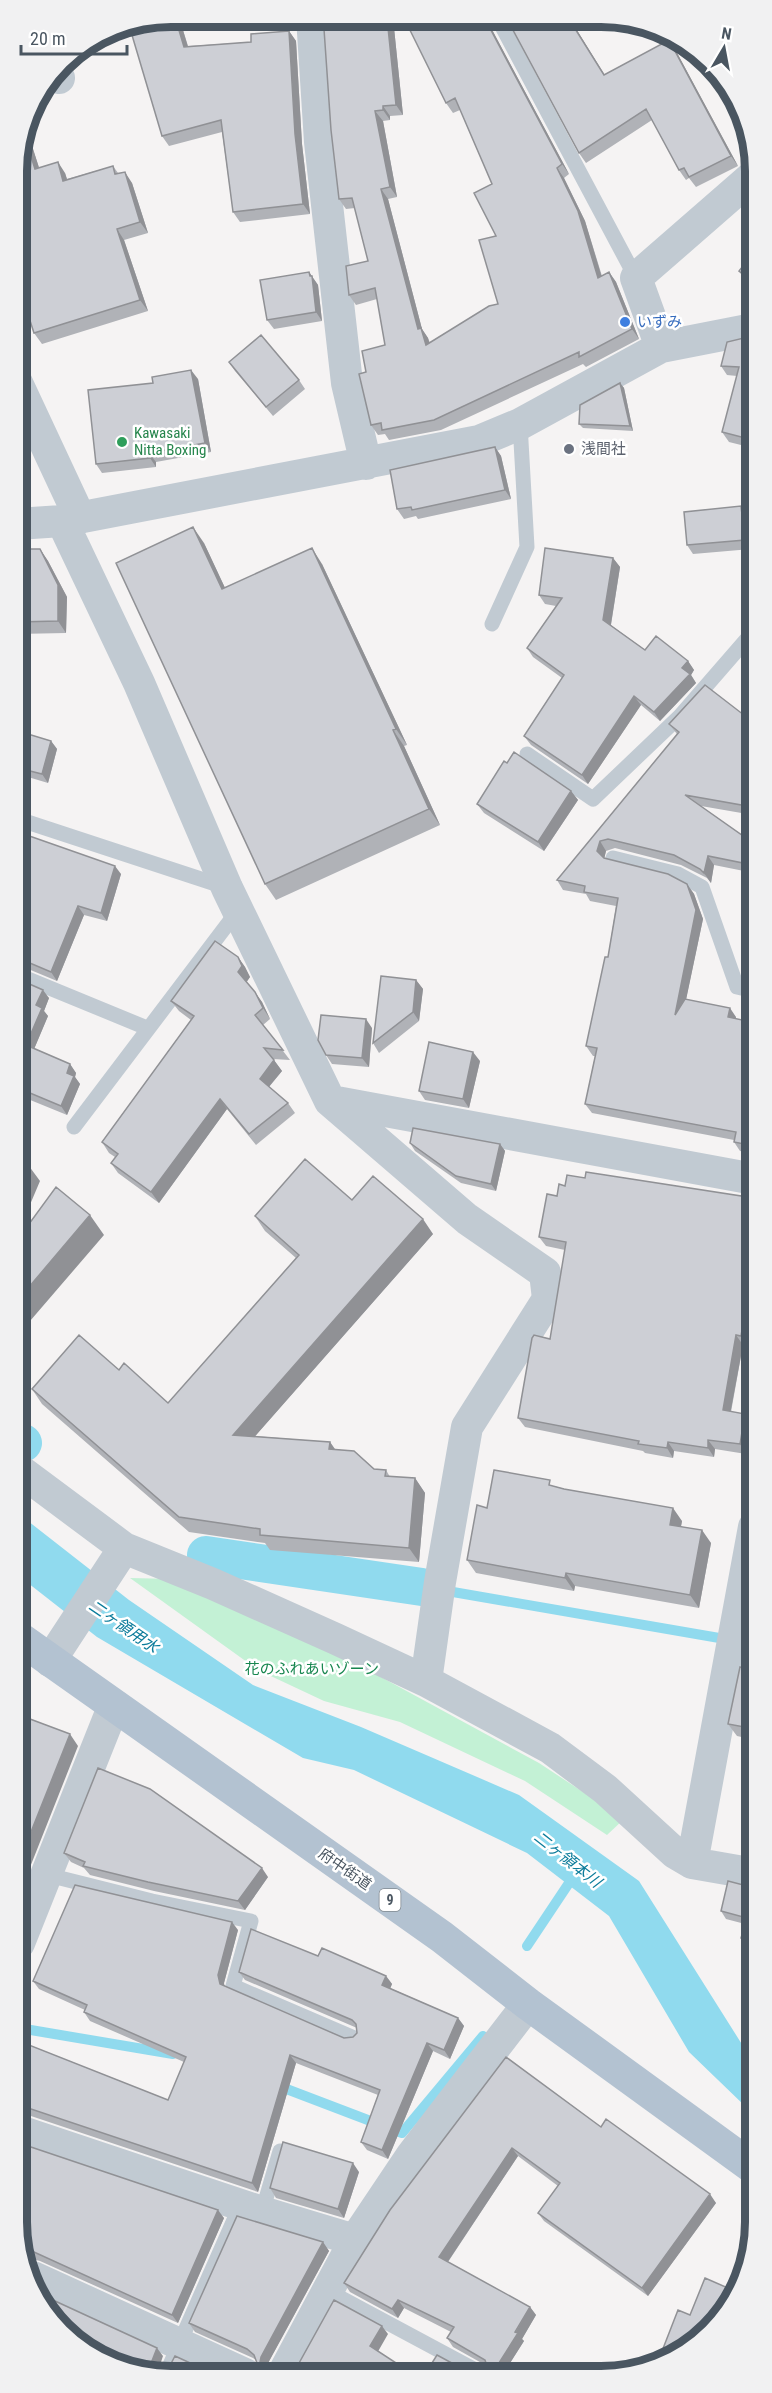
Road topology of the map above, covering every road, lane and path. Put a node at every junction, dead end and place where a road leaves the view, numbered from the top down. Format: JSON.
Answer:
{"nodes":[{"id":1,"x":313,"y":27,"type":"edge"},
{"id":2,"x":502,"y":27,"type":"edge"},
{"id":3,"x":745,"y":183,"type":"edge"},
{"id":4,"x":636,"y":278,"type":"junction"},
{"id":5,"x":745,"y":331,"type":"edge"},
{"id":6,"x":661,"y":347,"type":"junction"},
{"id":7,"x":27,"y":408,"type":"edge"},
{"id":8,"x":520,"y":424,"type":"junction"},
{"id":9,"x":366,"y":464,"type":"junction"},
{"id":10,"x":71,"y":520,"type":"junction"},
{"id":11,"x":27,"y":523,"type":"edge"},
{"id":12,"x":492,"y":624,"type":"dead end"},
{"id":13,"x":745,"y":641,"type":"edge"},
{"id":14,"x":527,"y":754,"type":"edge"},
{"id":15,"x":27,"y":822,"type":"edge"},
{"id":16,"x":613,"y":858,"type":"edge"},
{"id":17,"x":233,"y":898,"type":"junction"},
{"id":18,"x":27,"y":979,"type":"edge"},
{"id":19,"x":745,"y":989,"type":"edge"},
{"id":20,"x":147,"y":1028,"type":"junction"},
{"id":21,"x":330,"y":1101,"type":"junction"},
{"id":22,"x":74,"y":1127,"type":"dead end"},
{"id":23,"x":745,"y":1177,"type":"edge"},
{"id":24,"x":27,"y":1477,"type":"edge"},
{"id":25,"x":119,"y":1556,"type":"junction"},
{"id":26,"x":745,"y":1576,"type":"edge"},
{"id":27,"x":27,"y":1644,"type":"edge"},
{"id":28,"x":50,"y":1661,"type":"junction"},
{"id":29,"x":426,"y":1681,"type":"junction"},
{"id":30,"x":114,"y":1705,"type":"junction"},
{"id":31,"x":692,"y":1863,"type":"junction"},
{"id":32,"x":745,"y":1872,"type":"edge"},
{"id":33,"x":48,"y":1875,"type":"junction"},
{"id":34,"x":27,"y":1924,"type":"edge"},
{"id":35,"x":528,"y":2004,"type":"junction"},
{"id":36,"x":354,"y":2038,"type":"edge"},
{"id":37,"x":27,"y":2134,"type":"edge"},
{"id":38,"x":280,"y":2151,"type":"edge"},
{"id":39,"x":745,"y":2162,"type":"edge"},
{"id":40,"x":252,"y":2208,"type":"junction"},
{"id":41,"x":355,"y":2240,"type":"junction"},
{"id":42,"x":40,"y":2280,"type":"edge"},
{"id":43,"x":328,"y":2291,"type":"junction"},
{"id":44,"x":179,"y":2344,"type":"junction"},
{"id":45,"x":169,"y":2366,"type":"edge"},
{"id":46,"x":227,"y":2366,"type":"edge"},
{"id":47,"x":287,"y":2366,"type":"edge"},
{"id":48,"x":468,"y":2366,"type":"edge"}],
"edges":[{"from":1,"to":9,"type":"street"},
{"from":2,"to":4,"type":"lane"},
{"from":3,"to":4,"type":"street"},
{"from":4,"to":6,"type":"street"},
{"from":5,"to":6,"type":"street"},
{"from":6,"to":8,"type":"street"},
{"from":7,"to":10,"type":"street"},
{"from":8,"to":9,"type":"street"},
{"from":8,"to":12,"type":"lane"},
{"from":9,"to":10,"type":"street"},
{"from":10,"to":11,"type":"street"},
{"from":10,"to":17,"type":"street"},
{"from":13,"to":14,"type":"lane"},
{"from":15,"to":17,"type":"lane"},
{"from":16,"to":19,"type":"lane"},
{"from":17,"to":20,"type":"lane"},
{"from":17,"to":21,"type":"street"},
{"from":18,"to":20,"type":"lane"},
{"from":20,"to":22,"type":"lane"},
{"from":21,"to":23,"type":"street"},
{"from":21,"to":29,"type":"street"},
{"from":24,"to":25,"type":"street"},
{"from":25,"to":28,"type":"street"},
{"from":25,"to":29,"type":"street"},
{"from":26,"to":31,"type":"street"},
{"from":27,"to":28,"type":"main road","name":"府中街道","number":"9"},
{"from":28,"to":30,"type":"main road","name":"府中街道","number":"9"},
{"from":29,"to":31,"type":"street"},
{"from":30,"to":33,"type":"street"},
{"from":30,"to":35,"type":"main road","name":"府中街道","number":"9"},
{"from":31,"to":32,"type":"street"},
{"from":33,"to":34,"type":"street"},
{"from":33,"to":36,"type":"lane"},
{"from":35,"to":39,"type":"main road","name":"府中街道","number":"9"},
{"from":35,"to":41,"type":"street"},
{"from":37,"to":40,"type":"street"},
{"from":38,"to":40,"type":"lane"},
{"from":40,"to":41,"type":"street"},
{"from":40,"to":44,"type":"lane"},
{"from":41,"to":43,"type":"street"},
{"from":42,"to":44,"type":"street"},
{"from":43,"to":47,"type":"street"},
{"from":43,"to":48,"type":"lane"},
{"from":44,"to":45,"type":"lane"},
{"from":44,"to":46,"type":"street"}]}
